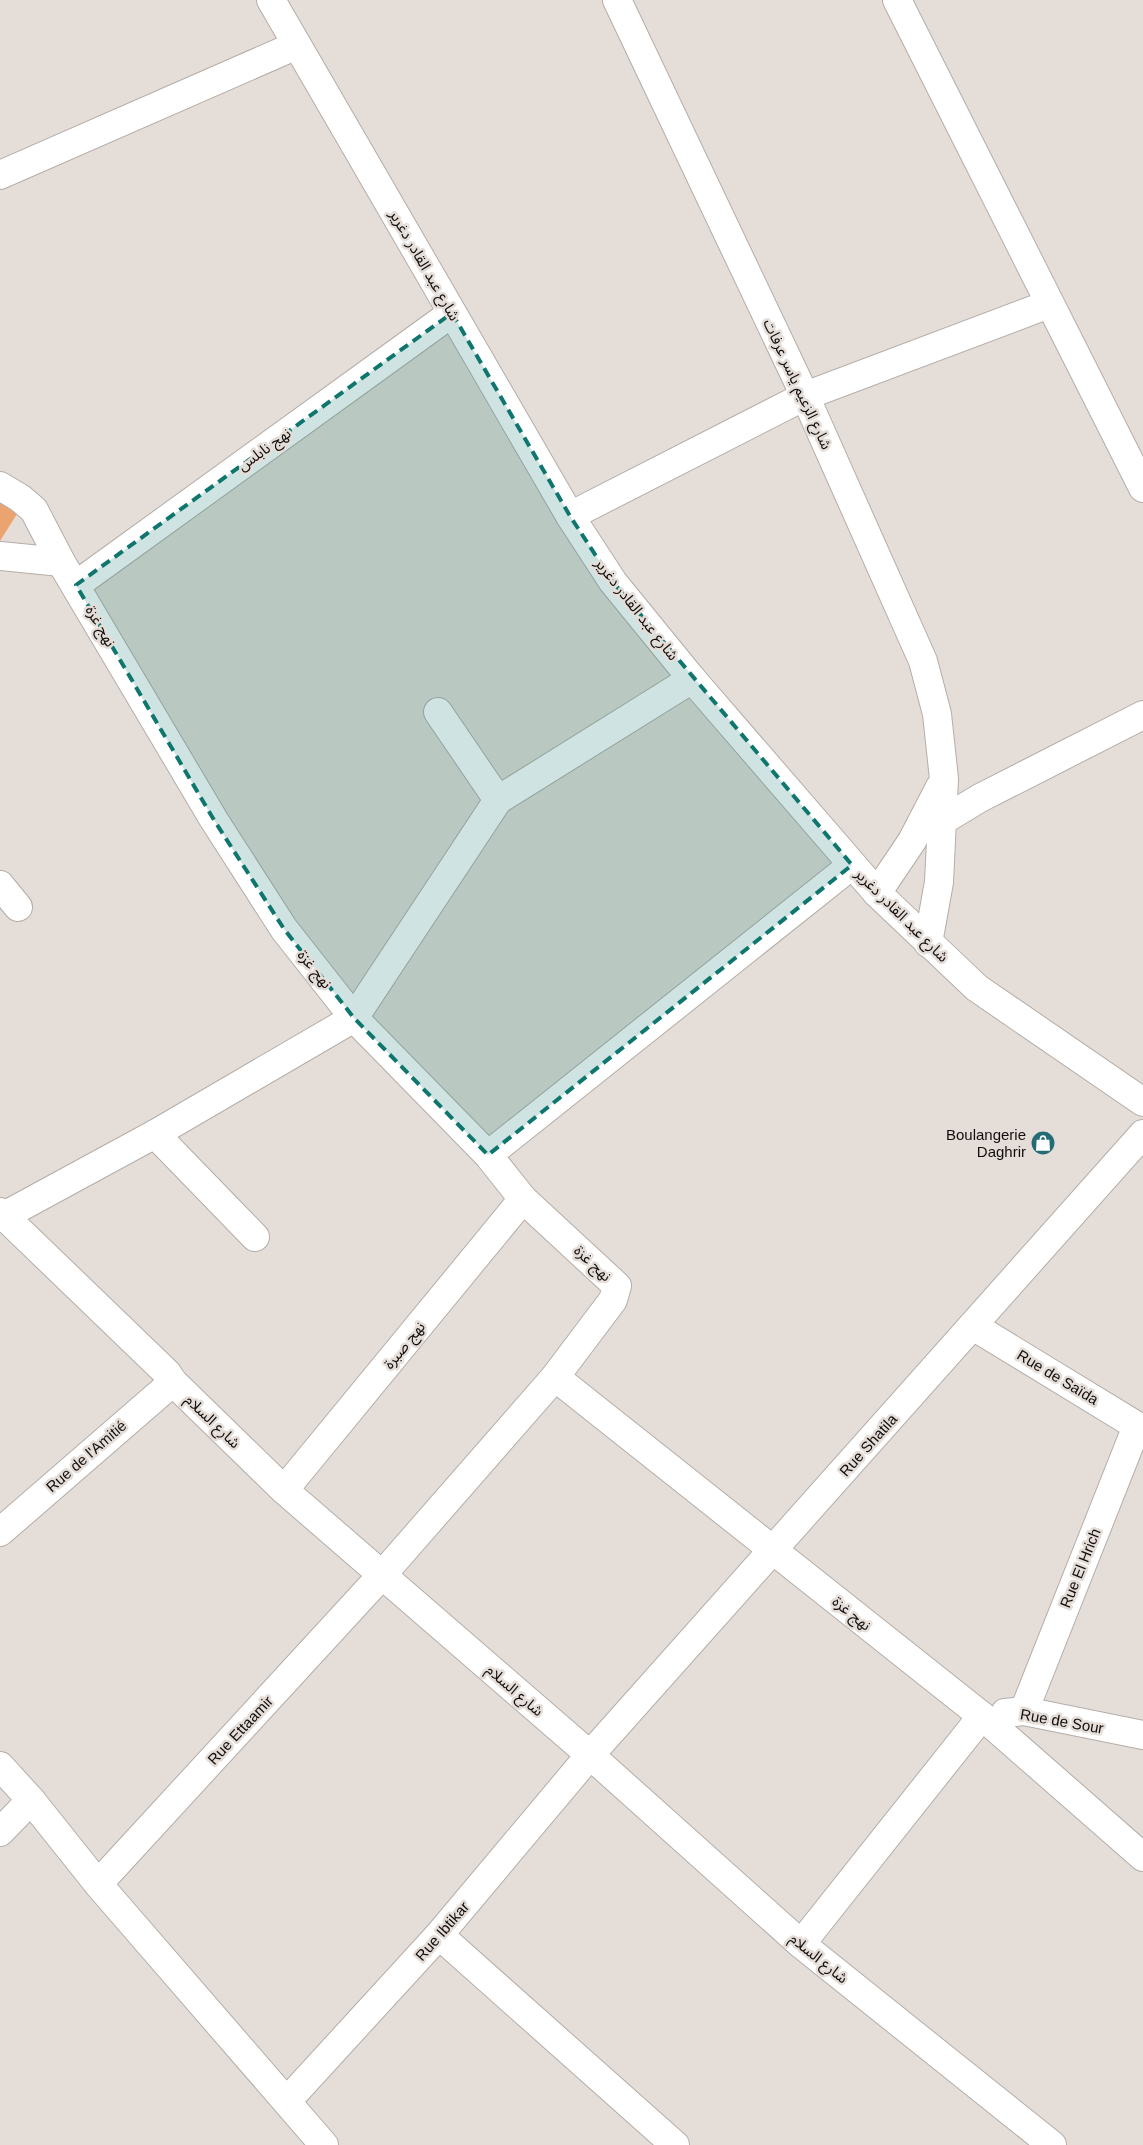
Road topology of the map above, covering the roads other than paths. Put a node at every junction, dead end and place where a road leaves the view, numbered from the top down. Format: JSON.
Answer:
{"nodes":[{"id":1,"x":271,"y":0,"type":"edge"},
{"id":2,"x":617,"y":0,"type":"edge"},
{"id":3,"x":897,"y":0,"type":"edge"},
{"id":4,"x":297,"y":45,"type":"junction"},
{"id":5,"x":0,"y":174,"type":"edge"},
{"id":6,"x":1049,"y":304,"type":"junction"},
{"id":7,"x":452,"y":313,"type":"junction"},
{"id":8,"x":805,"y":396,"type":"junction"},
{"id":9,"x":0,"y":486,"type":"edge"},
{"id":10,"x":1143,"y":488,"type":"edge"},
{"id":11,"x":570,"y":516,"type":"junction"},
{"id":12,"x":0,"y":556,"type":"edge"},
{"id":13,"x":61,"y":562,"type":"junction"},
{"id":14,"x":76,"y":585,"type":"junction"},
{"id":15,"x":692,"y":679,"type":"junction"},
{"id":16,"x":438,"y":712,"type":"dead end"},
{"id":17,"x":1143,"y":715,"type":"edge"},
{"id":18,"x":944,"y":779,"type":"junction"},
{"id":19,"x":498,"y":800,"type":"junction"},
{"id":20,"x":942,"y":821,"type":"junction"},
{"id":21,"x":852,"y":865,"type":"junction"},
{"id":22,"x":0,"y":885,"type":"edge"},
{"id":23,"x":877,"y":893,"type":"junction"},
{"id":24,"x":18,"y":906,"type":"dead end"},
{"id":25,"x":928,"y":943,"type":"junction"},
{"id":26,"x":354,"y":1018,"type":"junction"},
{"id":27,"x":1143,"y":1102,"type":"edge"},
{"id":28,"x":155,"y":1134,"type":"junction"},
{"id":29,"x":1143,"y":1134,"type":"edge"},
{"id":30,"x":488,"y":1155,"type":"junction"},
{"id":31,"x":523,"y":1199,"type":"junction"},
{"id":32,"x":2,"y":1214,"type":"edge"},
{"id":33,"x":256,"y":1237,"type":"dead end"},
{"id":34,"x":613,"y":1300,"type":"joint"},
{"id":35,"x":973,"y":1326,"type":"junction"},
{"id":36,"x":555,"y":1377,"type":"junction"},
{"id":37,"x":173,"y":1382,"type":"junction"},
{"id":38,"x":1140,"y":1426,"type":"edge"},
{"id":39,"x":284,"y":1490,"type":"junction"},
{"id":40,"x":5,"y":1518,"type":"edge"},
{"id":41,"x":774,"y":1550,"type":"junction"},
{"id":42,"x":382,"y":1575,"type":"junction"},
{"id":43,"x":1024,"y":1711,"type":"junction"},
{"id":44,"x":982,"y":1716,"type":"junction"},
{"id":45,"x":1143,"y":1735,"type":"edge"},
{"id":46,"x":590,"y":1755,"type":"junction"},
{"id":47,"x":0,"y":1766,"type":"edge"},
{"id":48,"x":31,"y":1800,"type":"junction"},
{"id":49,"x":0,"y":1832,"type":"edge"},
{"id":50,"x":1143,"y":1857,"type":"edge"},
{"id":51,"x":98,"y":1884,"type":"junction"},
{"id":52,"x":439,"y":1936,"type":"junction"},
{"id":53,"x":800,"y":1944,"type":"junction"},
{"id":54,"x":287,"y":2101,"type":"junction"},
{"id":55,"x":324,"y":2145,"type":"edge"},
{"id":56,"x":676,"y":2145,"type":"edge"},
{"id":57,"x":1052,"y":2145,"type":"edge"}],
"edges":[{"from":1,"to":4,"type":"street","name":"شارع عبد القادر دغرير"},
{"from":2,"to":8,"type":"street","name":"شارع الزعيم ياسر عرفات"},
{"from":3,"to":6,"type":"street"},
{"from":4,"to":5,"type":"street"},
{"from":4,"to":7,"type":"street","name":"شارع عبد القادر دغرير"},
{"from":6,"to":8,"type":"street"},
{"from":6,"to":10,"type":"street"},
{"from":7,"to":11,"type":"street","name":"شارع عبد القادر دغرير"},
{"from":7,"to":14,"type":"street","name":"نهج نابلس"},
{"from":8,"to":11,"type":"street"},
{"from":8,"to":18,"type":"street","name":"شارع الزعيم ياسر عرفات"},
{"from":9,"to":13,"type":"street","name":"نهج غزة"},
{"from":11,"to":15,"type":"street","name":"شارع عبد القادر دغرير"},
{"from":12,"to":13,"type":"street"},
{"from":13,"to":14,"type":"street","name":"نهج غزة"},
{"from":14,"to":26,"type":"street","name":"نهج غزة"},
{"from":15,"to":19,"type":"street"},
{"from":15,"to":21,"type":"street","name":"شارع عبد القادر دغرير"},
{"from":16,"to":19,"type":"street"},
{"from":17,"to":20,"type":"street"},
{"from":18,"to":20,"type":"street","name":"شارع الزعيم ياسر عرفات"},
{"from":18,"to":23,"type":"street"},
{"from":19,"to":26,"type":"street"},
{"from":20,"to":25,"type":"street","name":"شارع الزعيم ياسر عرفات"},
{"from":21,"to":23,"type":"street","name":"شارع عبد القادر دغرير"},
{"from":21,"to":30,"type":"street"},
{"from":22,"to":24,"type":"street"},
{"from":23,"to":25,"type":"street","name":"شارع عبد القادر دغرير"},
{"from":25,"to":27,"type":"street","name":"شارع عبد القادر دغرير"},
{"from":26,"to":28,"type":"street"},
{"from":26,"to":30,"type":"street","name":"نهج غزة"},
{"from":28,"to":32,"type":"street"},
{"from":28,"to":33,"type":"street"},
{"from":29,"to":35,"type":"street","name":"Rue Shatila"},
{"from":30,"to":31,"type":"street","name":"نهج غزة"},
{"from":31,"to":34,"type":"street","name":"نهج غزة"},
{"from":31,"to":39,"type":"street","name":"نهج صبرة"},
{"from":32,"to":37,"type":"street","name":"شارع السلام"},
{"from":34,"to":36,"type":"street","name":"Rue Ettaamir"},
{"from":35,"to":38,"type":"street","name":"Rue de Saïda"},
{"from":35,"to":41,"type":"street","name":"Rue Shatila"},
{"from":36,"to":41,"type":"street","name":"نهج غزة"},
{"from":36,"to":42,"type":"street","name":"Rue Ettaamir"},
{"from":37,"to":39,"type":"street","name":"شارع السلام"},
{"from":37,"to":40,"type":"street","name":"Rue de l'Amitié"},
{"from":38,"to":43,"type":"street","name":"Rue El Hrich"},
{"from":39,"to":42,"type":"street","name":"شارع السلام"},
{"from":41,"to":44,"type":"street","name":"نهج غزة"},
{"from":41,"to":46,"type":"street","name":"Rue Shatila"},
{"from":42,"to":46,"type":"street","name":"شارع السلام"},
{"from":42,"to":51,"type":"street","name":"Rue Ettaamir"},
{"from":43,"to":44,"type":"street","name":"Rue de Sour"},
{"from":43,"to":45,"type":"street","name":"Rue de Sour"},
{"from":44,"to":50,"type":"street","name":"نهج غزة"},
{"from":44,"to":53,"type":"street"},
{"from":46,"to":52,"type":"street","name":"Rue Ibtikar"},
{"from":46,"to":53,"type":"street","name":"شارع السلام"},
{"from":47,"to":48,"type":"street"},
{"from":48,"to":49,"type":"street"},
{"from":48,"to":51,"type":"street"},
{"from":51,"to":54,"type":"street"},
{"from":52,"to":54,"type":"street","name":"Rue Ibtikar"},
{"from":52,"to":56,"type":"street"},
{"from":53,"to":57,"type":"street","name":"شارع السلام"},
{"from":54,"to":55,"type":"street"}]}
